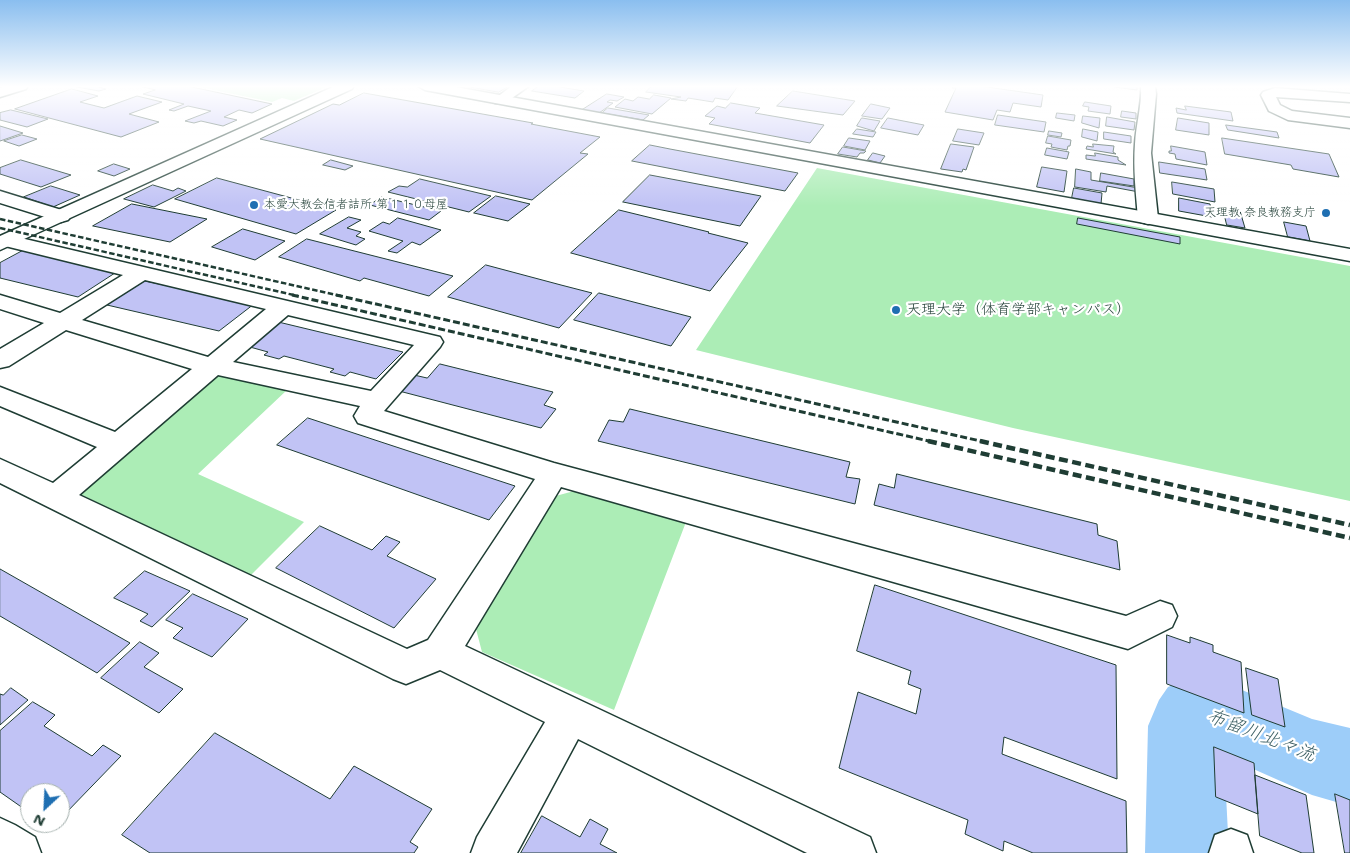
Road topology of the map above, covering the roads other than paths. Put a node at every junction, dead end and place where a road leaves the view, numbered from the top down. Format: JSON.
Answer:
{"nodes":[{"id":1,"x":259,"y":126,"type":"edge"},
{"id":2,"x":642,"y":126,"type":"edge"},
{"id":3,"x":1146,"y":126,"type":"edge"},
{"id":4,"x":0,"y":197,"type":"edge"},
{"id":5,"x":61,"y":216,"type":"junction"},
{"id":6,"x":1148,"y":218,"type":"junction"},
{"id":7,"x":4,"y":242,"type":"edge"},
{"id":8,"x":1350,"y":255,"type":"edge"},
{"id":9,"x":142,"y":274,"type":"junction"},
{"id":10,"x":0,"y":302,"type":"edge"},
{"id":11,"x":284,"y":306,"type":"junction"},
{"id":12,"x":63,"y":322,"type":"junction"},
{"id":13,"x":0,"y":360,"type":"edge"},
{"id":14,"x":214,"y":365,"type":"junction"},
{"id":15,"x":0,"y":396,"type":"edge"},
{"id":16,"x":378,"y":401,"type":"junction"},
{"id":17,"x":118,"y":445,"type":"junction"},
{"id":18,"x":0,"y":470,"type":"edge"},
{"id":19,"x":554,"y":474,"type":"junction"},
{"id":20,"x":55,"y":498,"type":"junction"},
{"id":21,"x":1160,"y":616,"type":"dead end"},
{"id":22,"x":441,"y":652,"type":"junction"},
{"id":23,"x":570,"y":715,"type":"junction"},
{"id":24,"x":0,"y":840,"type":"edge"},
{"id":25,"x":19,"y":853,"type":"edge"},
{"id":26,"x":493,"y":853,"type":"edge"},
{"id":27,"x":854,"y":853,"type":"edge"}],
"edges":[{"from":1,"to":5,"type":"street"},
{"from":2,"to":6,"type":"street"},
{"from":3,"to":6,"type":"street"},
{"from":4,"to":5,"type":"street"},
{"from":5,"to":7,"type":"street"},
{"from":6,"to":8,"type":"street"},
{"from":7,"to":9,"type":"street"},
{"from":9,"to":11,"type":"street"},
{"from":9,"to":12,"type":"street"},
{"from":10,"to":12,"type":"street"},
{"from":11,"to":14,"type":"street"},
{"from":11,"to":16,"type":"street"},
{"from":12,"to":13,"type":"street"},
{"from":12,"to":14,"type":"street"},
{"from":14,"to":16,"type":"street"},
{"from":14,"to":17,"type":"street"},
{"from":15,"to":17,"type":"street"},
{"from":16,"to":19,"type":"street"},
{"from":17,"to":20,"type":"street"},
{"from":18,"to":20,"type":"street"},
{"from":19,"to":21,"type":"street"},
{"from":19,"to":22,"type":"street"},
{"from":20,"to":22,"type":"street"},
{"from":22,"to":23,"type":"street"},
{"from":23,"to":26,"type":"street"},
{"from":23,"to":27,"type":"street"},
{"from":24,"to":25,"type":"street"}]}
